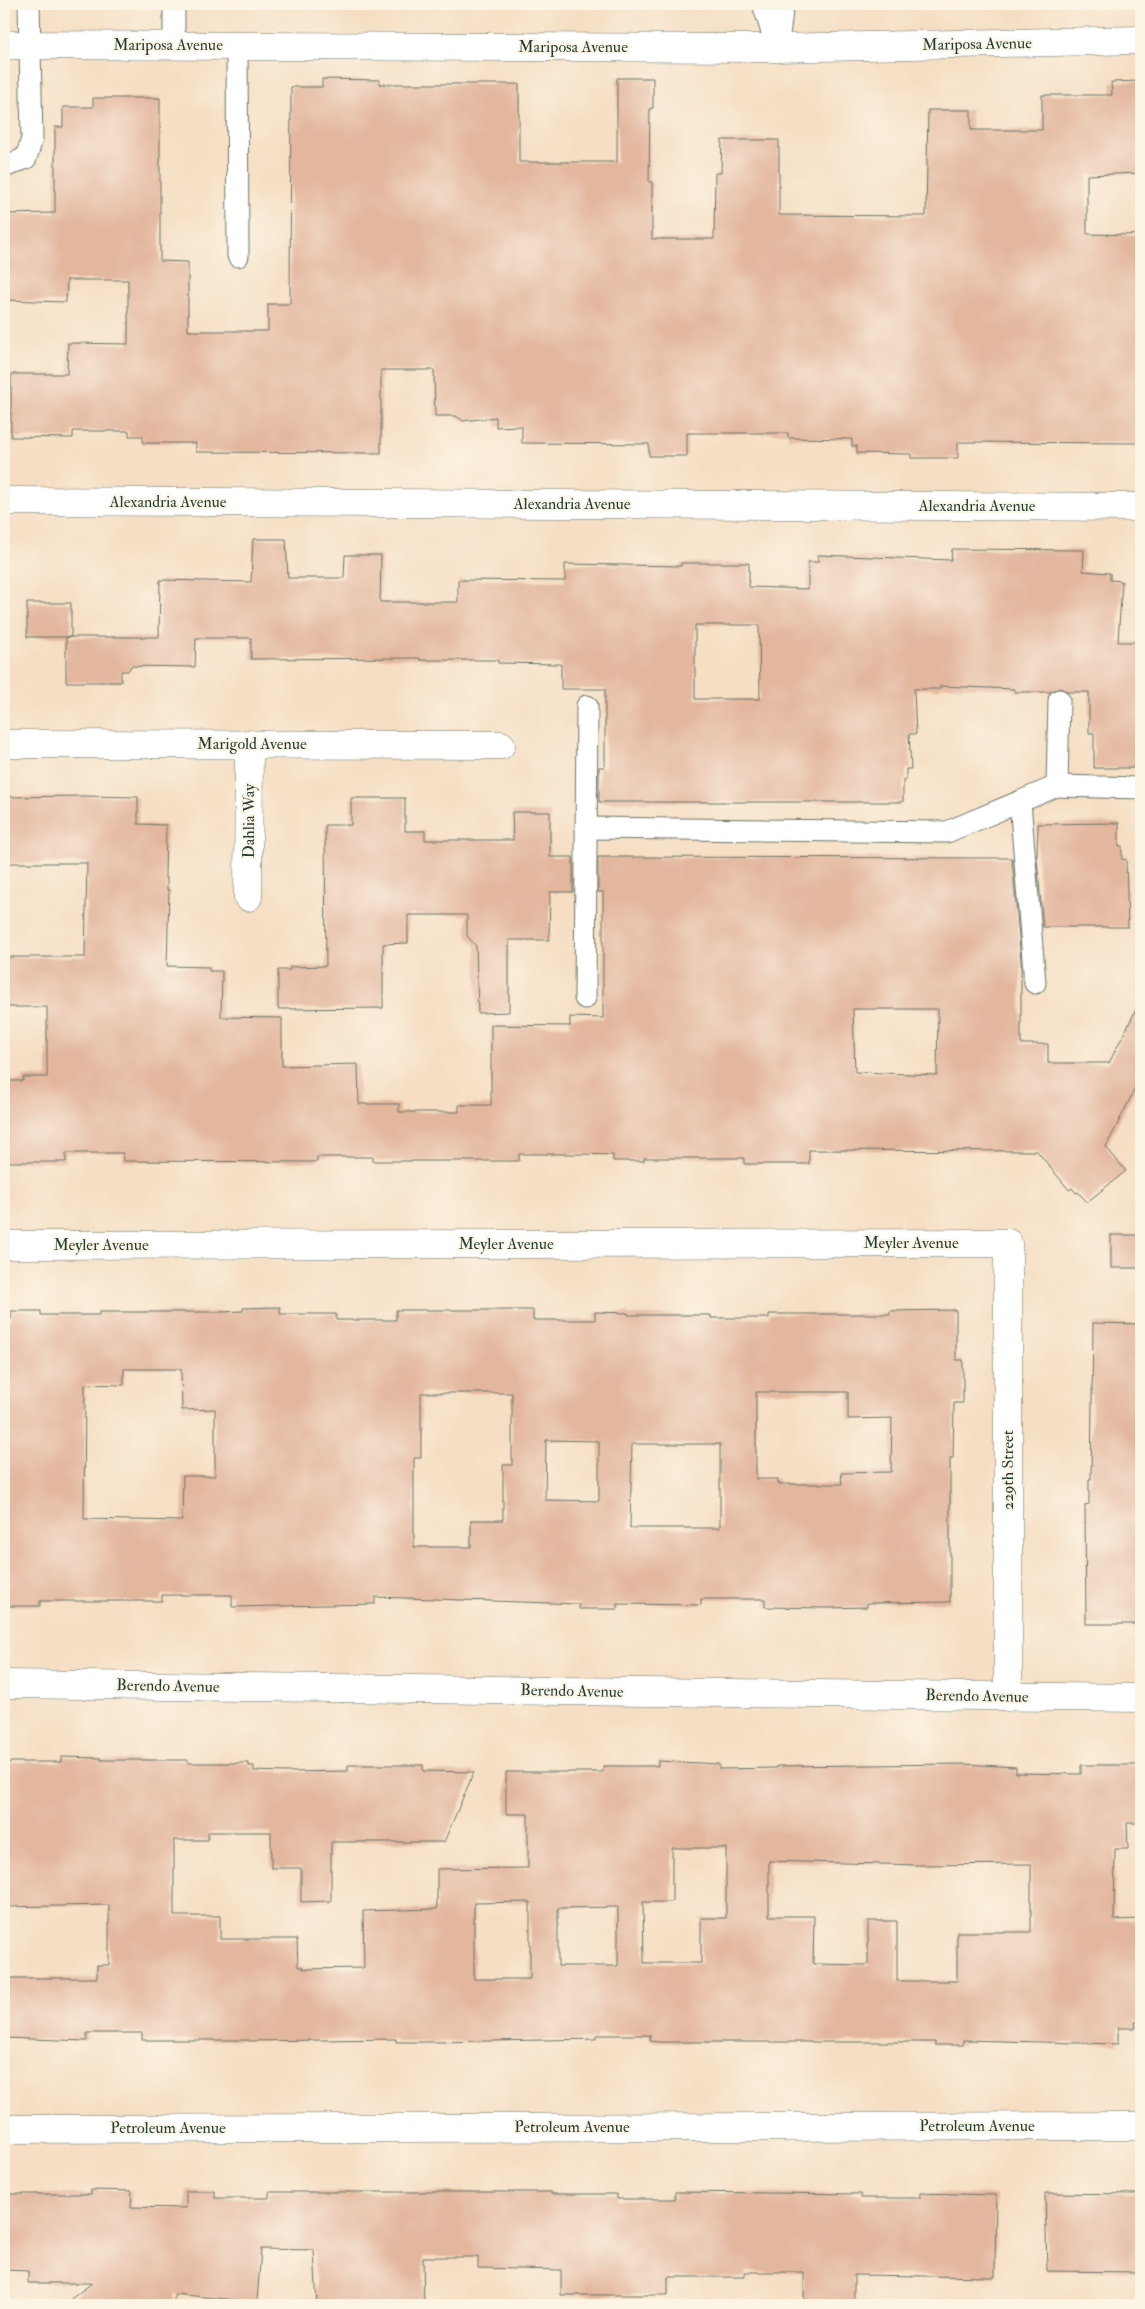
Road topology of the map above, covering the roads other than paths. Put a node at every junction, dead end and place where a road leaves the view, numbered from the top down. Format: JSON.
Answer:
{"nodes":[{"id":1,"x":29,"y":4,"type":"edge"},
{"id":2,"x":174,"y":4,"type":"edge"},
{"id":3,"x":763,"y":4,"type":"edge"},
{"id":4,"x":783,"y":4,"type":"edge"},
{"id":5,"x":1141,"y":40,"type":"edge"},
{"id":6,"x":16,"y":45,"type":"edge"},
{"id":7,"x":174,"y":45,"type":"junction"},
{"id":8,"x":237,"y":46,"type":"junction"},
{"id":9,"x":777,"y":48,"type":"junction"},
{"id":10,"x":4,"y":167,"type":"edge"},
{"id":11,"x":238,"y":256,"type":"dead end"},
{"id":12,"x":4,"y":501,"type":"edge"},
{"id":13,"x":1141,"y":507,"type":"edge"},
{"id":14,"x":1059,"y":700,"type":"dead end"},
{"id":15,"x":587,"y":706,"type":"dead end"},
{"id":16,"x":4,"y":744,"type":"edge"},
{"id":17,"x":249,"y":744,"type":"junction"},
{"id":18,"x":501,"y":745,"type":"dead end"},
{"id":19,"x":1057,"y":786,"type":"junction"},
{"id":20,"x":1141,"y":788,"type":"edge"},
{"id":21,"x":1020,"y":802,"type":"junction"},
{"id":22,"x":586,"y":828,"type":"junction"},
{"id":23,"x":248,"y":897,"type":"dead end"},
{"id":24,"x":1035,"y":983,"type":"dead end"},
{"id":25,"x":585,"y":998,"type":"dead end"},
{"id":26,"x":1008,"y":1243,"type":"joint"},
{"id":27,"x":4,"y":1245,"type":"edge"},
{"id":28,"x":4,"y":1684,"type":"edge"},
{"id":29,"x":1008,"y":1697,"type":"junction"},
{"id":30,"x":1141,"y":1698,"type":"edge"},
{"id":31,"x":1141,"y":2126,"type":"edge"},
{"id":32,"x":4,"y":2129,"type":"edge"}],
"edges":[{"from":1,"to":6,"type":"lane"},
{"from":2,"to":7,"type":"lane"},
{"from":3,"to":9,"type":"lane"},
{"from":4,"to":9,"type":"lane"},
{"from":5,"to":9,"type":"street","name":"Mariposa Avenue"},
{"from":6,"to":7,"type":"street","name":"Mariposa Avenue"},
{"from":6,"to":10,"type":"lane"},
{"from":7,"to":8,"type":"street","name":"Mariposa Avenue"},
{"from":8,"to":9,"type":"street","name":"Mariposa Avenue"},
{"from":8,"to":11,"type":"lane"},
{"from":12,"to":13,"type":"street","name":"Alexandria Avenue"},
{"from":14,"to":19,"type":"lane"},
{"from":15,"to":22,"type":"lane"},
{"from":16,"to":17,"type":"street","name":"Marigold Avenue"},
{"from":17,"to":18,"type":"street","name":"Marigold Avenue"},
{"from":17,"to":23,"type":"street","name":"Dahlia Way"},
{"from":19,"to":20,"type":"lane"},
{"from":19,"to":21,"type":"lane"},
{"from":21,"to":22,"type":"lane"},
{"from":21,"to":24,"type":"lane"},
{"from":22,"to":25,"type":"lane"},
{"from":26,"to":27,"type":"street","name":"Meyler Avenue"},
{"from":26,"to":29,"type":"street","name":"229th Street"},
{"from":28,"to":29,"type":"street","name":"Berendo Avenue"},
{"from":29,"to":30,"type":"street","name":"Berendo Avenue"},
{"from":31,"to":32,"type":"street","name":"Petroleum Avenue"}]}
